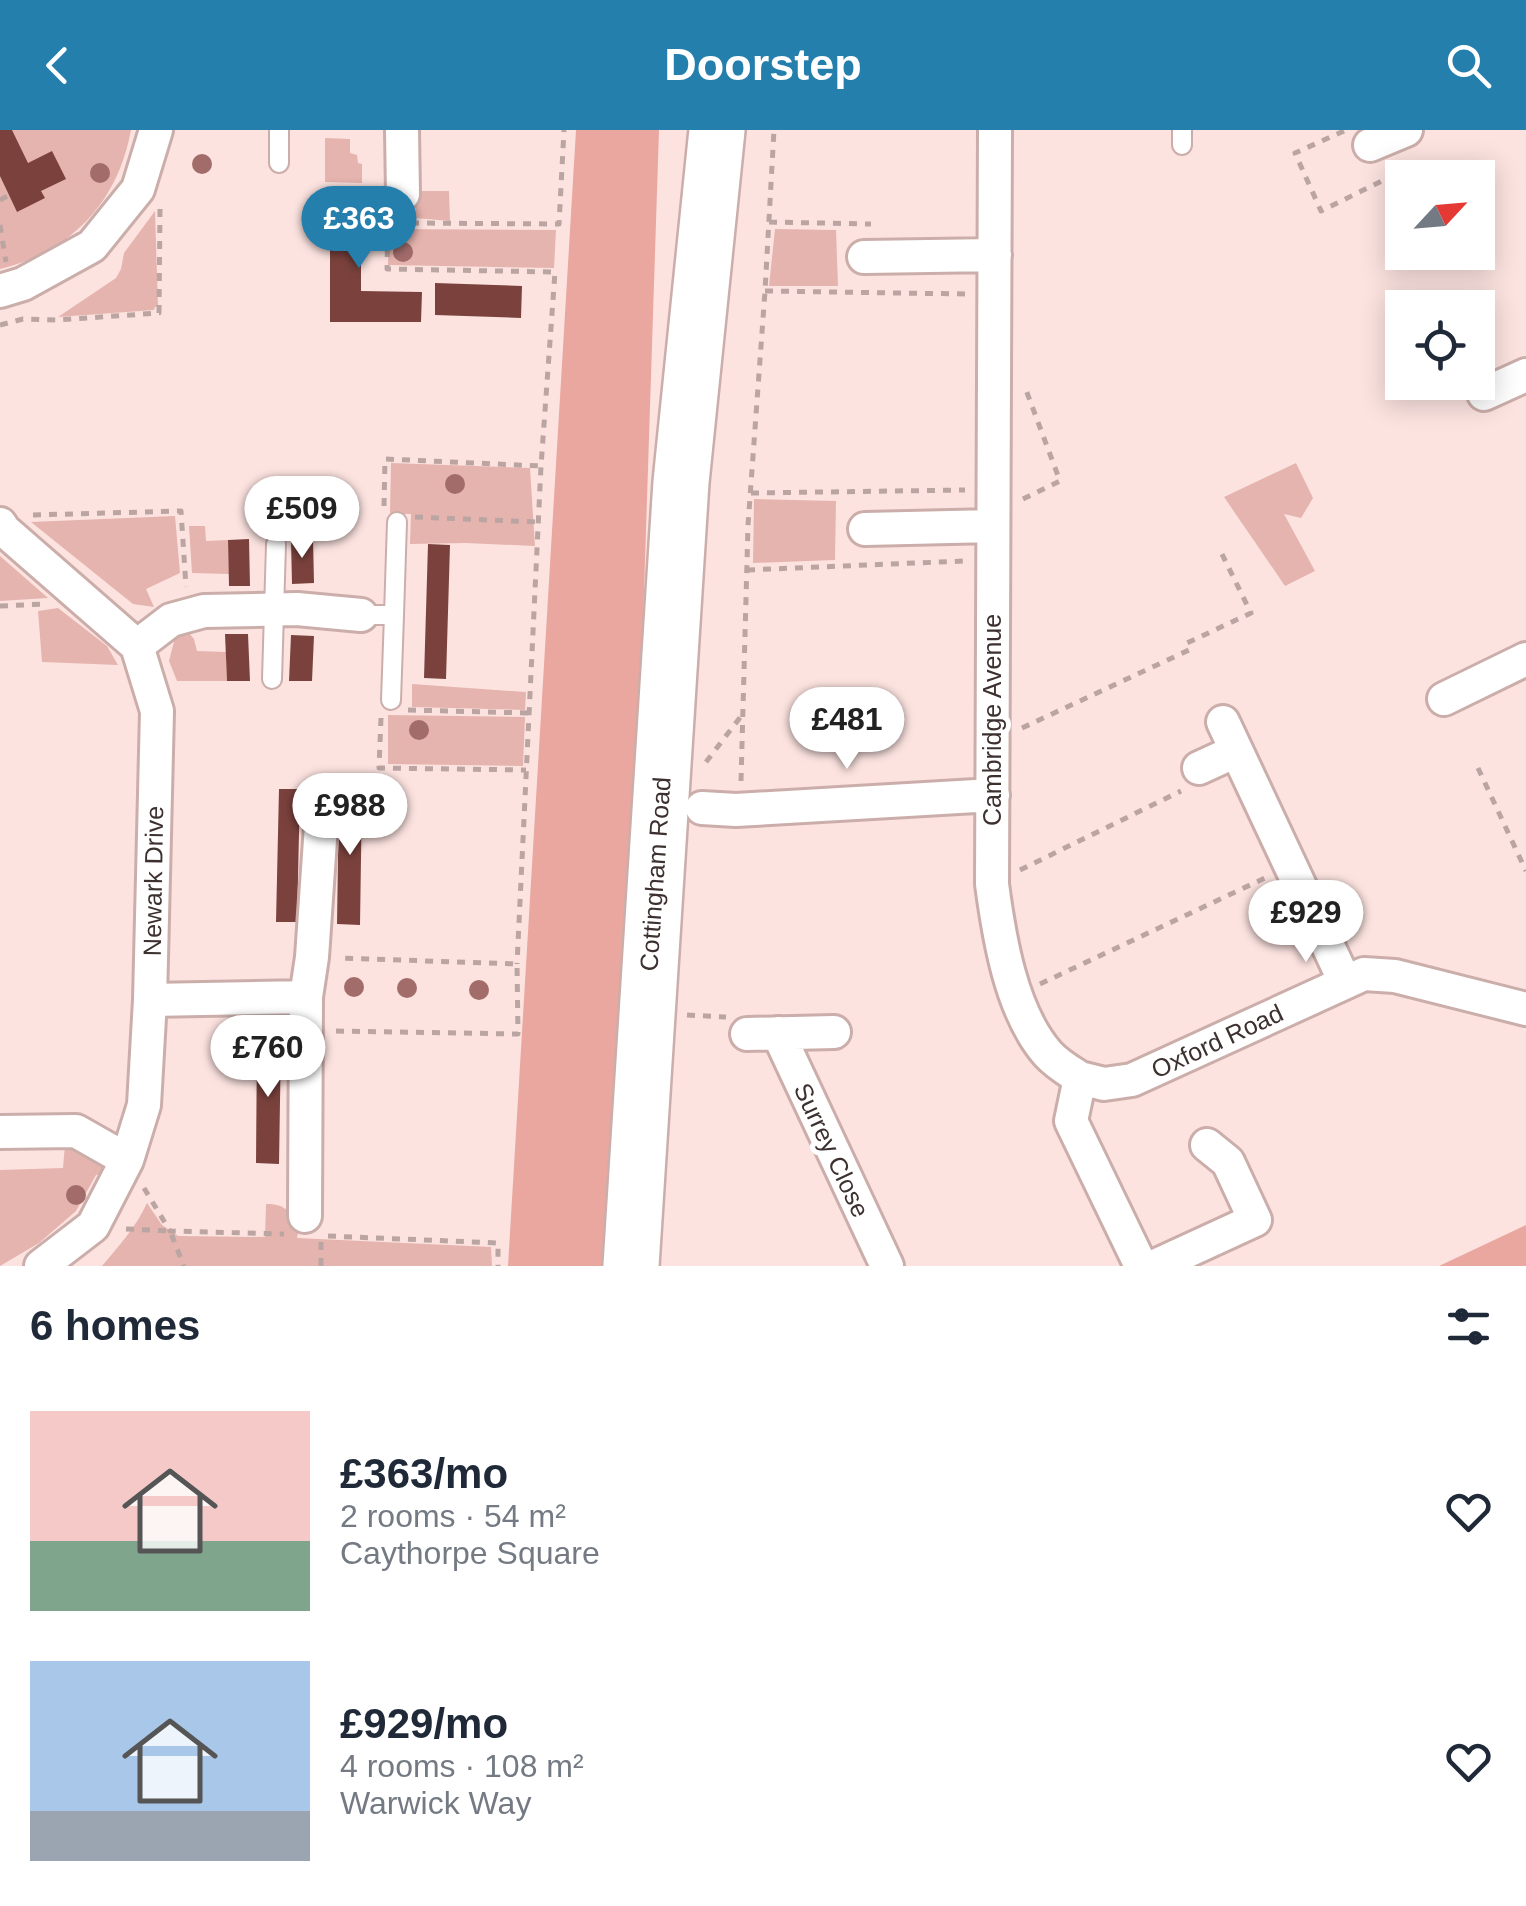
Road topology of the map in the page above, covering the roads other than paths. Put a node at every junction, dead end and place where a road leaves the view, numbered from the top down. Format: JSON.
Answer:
{"nodes":[{"id":1,"x":156,"y":130,"type":"edge"},
{"id":2,"x":279,"y":130,"type":"edge"},
{"id":3,"x":402,"y":130,"type":"edge"},
{"id":4,"x":682,"y":130,"type":"edge"},
{"id":5,"x":717,"y":130,"type":"edge"},
{"id":6,"x":995,"y":130,"type":"edge"},
{"id":7,"x":1406,"y":130,"type":"edge"},
{"id":8,"x":1358,"y":138,"type":"edge"},
{"id":9,"x":279,"y":163,"type":"dead end"},
{"id":10,"x":399,"y":208,"type":"road end"},
{"id":11,"x":994,"y":255,"type":"junction"},
{"id":12,"x":864,"y":257,"type":"dead end"},
{"id":13,"x":0,"y":292,"type":"edge"},
{"id":14,"x":1526,"y":375,"type":"edge"},
{"id":15,"x":1495,"y":389,"type":"edge"},
{"id":16,"x":681,"y":482,"type":"junction"},
{"id":17,"x":993,"y":510,"type":"junction"},
{"id":18,"x":398,"y":519,"type":"road end"},
{"id":19,"x":12,"y":520,"type":"edge"},
{"id":20,"x":864,"y":529,"type":"dead end"},
{"id":21,"x":276,"y":544,"type":"dead end"},
{"id":22,"x":274,"y":610,"type":"junction"},
{"id":23,"x":378,"y":615,"type":"junction"},
{"id":24,"x":136,"y":646,"type":"junction"},
{"id":25,"x":1526,"y":659,"type":"edge"},
{"id":26,"x":272,"y":679,"type":"dead end"},
{"id":27,"x":1444,"y":699,"type":"dead end"},
{"id":28,"x":388,"y":706,"type":"road end"},
{"id":29,"x":1199,"y":768,"type":"road end"},
{"id":30,"x":993,"y":795,"type":"junction"},
{"id":31,"x":324,"y":796,"type":"dead end"},
{"id":32,"x":702,"y":808,"type":"dead end"},
{"id":33,"x":1345,"y":982,"type":"junction"},
{"id":34,"x":150,"y":1000,"type":"junction"},
{"id":35,"x":1526,"y":1009,"type":"edge"},
{"id":36,"x":306,"y":1014,"type":"junction"},
{"id":37,"x":834,"y":1032,"type":"dead end"},
{"id":38,"x":1080,"y":1078,"type":"junction"},
{"id":39,"x":0,"y":1132,"type":"edge"},
{"id":40,"x":1208,"y":1145,"type":"dead end"},
{"id":41,"x":128,"y":1160,"type":"junction"},
{"id":42,"x":296,"y":1199,"type":"road end"},
{"id":43,"x":41,"y":1266,"type":"edge"},
{"id":44,"x":630,"y":1266,"type":"edge"},
{"id":45,"x":887,"y":1266,"type":"edge"},
{"id":46,"x":1141,"y":1266,"type":"edge"},
{"id":47,"x":1155,"y":1266,"type":"edge"}],
"edges":[{"from":1,"to":13,"type":"street"},
{"from":2,"to":9,"type":"lane"},
{"from":3,"to":10,"type":"street"},
{"from":4,"to":16,"type":"highway","name":"Cottingham Road"},
{"from":5,"to":16,"type":"highway","name":"Cottingham Road"},
{"from":6,"to":11,"type":"street","name":"Cambridge Avenue"},
{"from":7,"to":8,"type":"street"},
{"from":11,"to":12,"type":"street"},
{"from":11,"to":17,"type":"street","name":"Cambridge Avenue"},
{"from":14,"to":15,"type":"street"},
{"from":16,"to":44,"type":"highway","name":"Cottingham Road"},
{"from":17,"to":20,"type":"street"},
{"from":17,"to":30,"type":"street","name":"Cambridge Avenue"},
{"from":18,"to":23,"type":"lane"},
{"from":19,"to":24,"type":"street"},
{"from":21,"to":22,"type":"lane"},
{"from":22,"to":23,"type":"street"},
{"from":22,"to":24,"type":"street"},
{"from":22,"to":26,"type":"lane"},
{"from":23,"to":28,"type":"lane"},
{"from":24,"to":34,"type":"street","name":"Newark Drive"},
{"from":25,"to":27,"type":"street"},
{"from":29,"to":33,"type":"street"},
{"from":30,"to":32,"type":"street"},
{"from":30,"to":38,"type":"street","name":"Cambridge Avenue"},
{"from":31,"to":36,"type":"street"},
{"from":33,"to":35,"type":"street","name":"Oxford Road"},
{"from":33,"to":38,"type":"street","name":"Oxford Road"},
{"from":34,"to":36,"type":"street"},
{"from":34,"to":41,"type":"street","name":"Newark Drive"},
{"from":36,"to":42,"type":"street"},
{"from":37,"to":45,"type":"street","name":"Surrey Close"},
{"from":38,"to":46,"type":"street"},
{"from":39,"to":41,"type":"street"},
{"from":40,"to":47,"type":"street"},
{"from":41,"to":43,"type":"street","name":"Newark Drive"}]}
